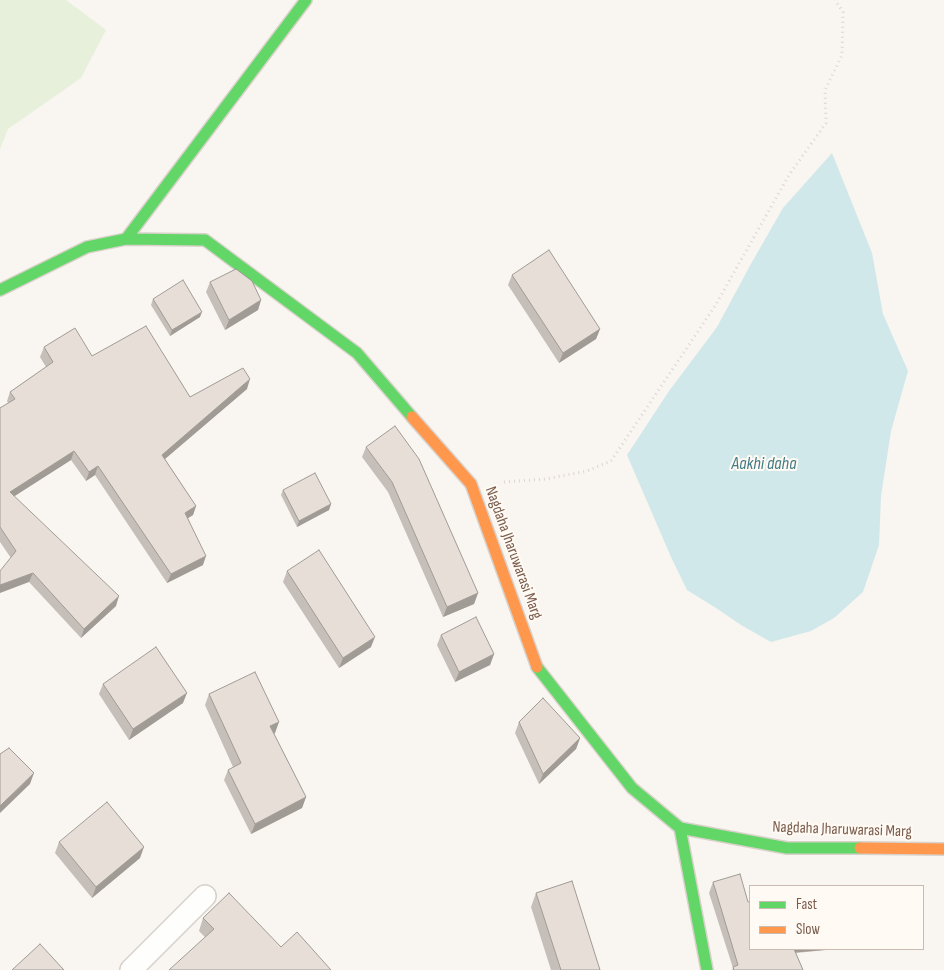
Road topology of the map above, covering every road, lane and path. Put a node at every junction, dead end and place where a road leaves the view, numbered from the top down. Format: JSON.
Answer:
{"nodes":[{"id":1,"x":306,"y":0,"type":"edge"},
{"id":2,"x":835,"y":0,"type":"edge"},
{"id":3,"x":126,"y":239,"type":"junction"},
{"id":4,"x":0,"y":290,"type":"edge"},
{"id":5,"x":471,"y":484,"type":"junction"},
{"id":6,"x":680,"y":828,"type":"junction"},
{"id":7,"x":944,"y":849,"type":"edge"},
{"id":8,"x":205,"y":896,"type":"dead end"},
{"id":9,"x":131,"y":970,"type":"edge"},
{"id":10,"x":707,"y":970,"type":"edge"}],
"edges":[{"from":1,"to":3,"type":"street"},
{"from":2,"to":5,"type":"path"},
{"from":3,"to":4,"type":"street","name":"Nagdaha Jharuwarasi Marg"},
{"from":3,"to":5,"type":"street","name":"Nagdaha Jharuwarasi Marg"},
{"from":5,"to":6,"type":"street","name":"Nagdaha Jharuwarasi Marg"},
{"from":6,"to":7,"type":"street","name":"Nagdaha Jharuwarasi Marg"},
{"from":6,"to":10,"type":"street"},
{"from":8,"to":9,"type":"lane"}]}
